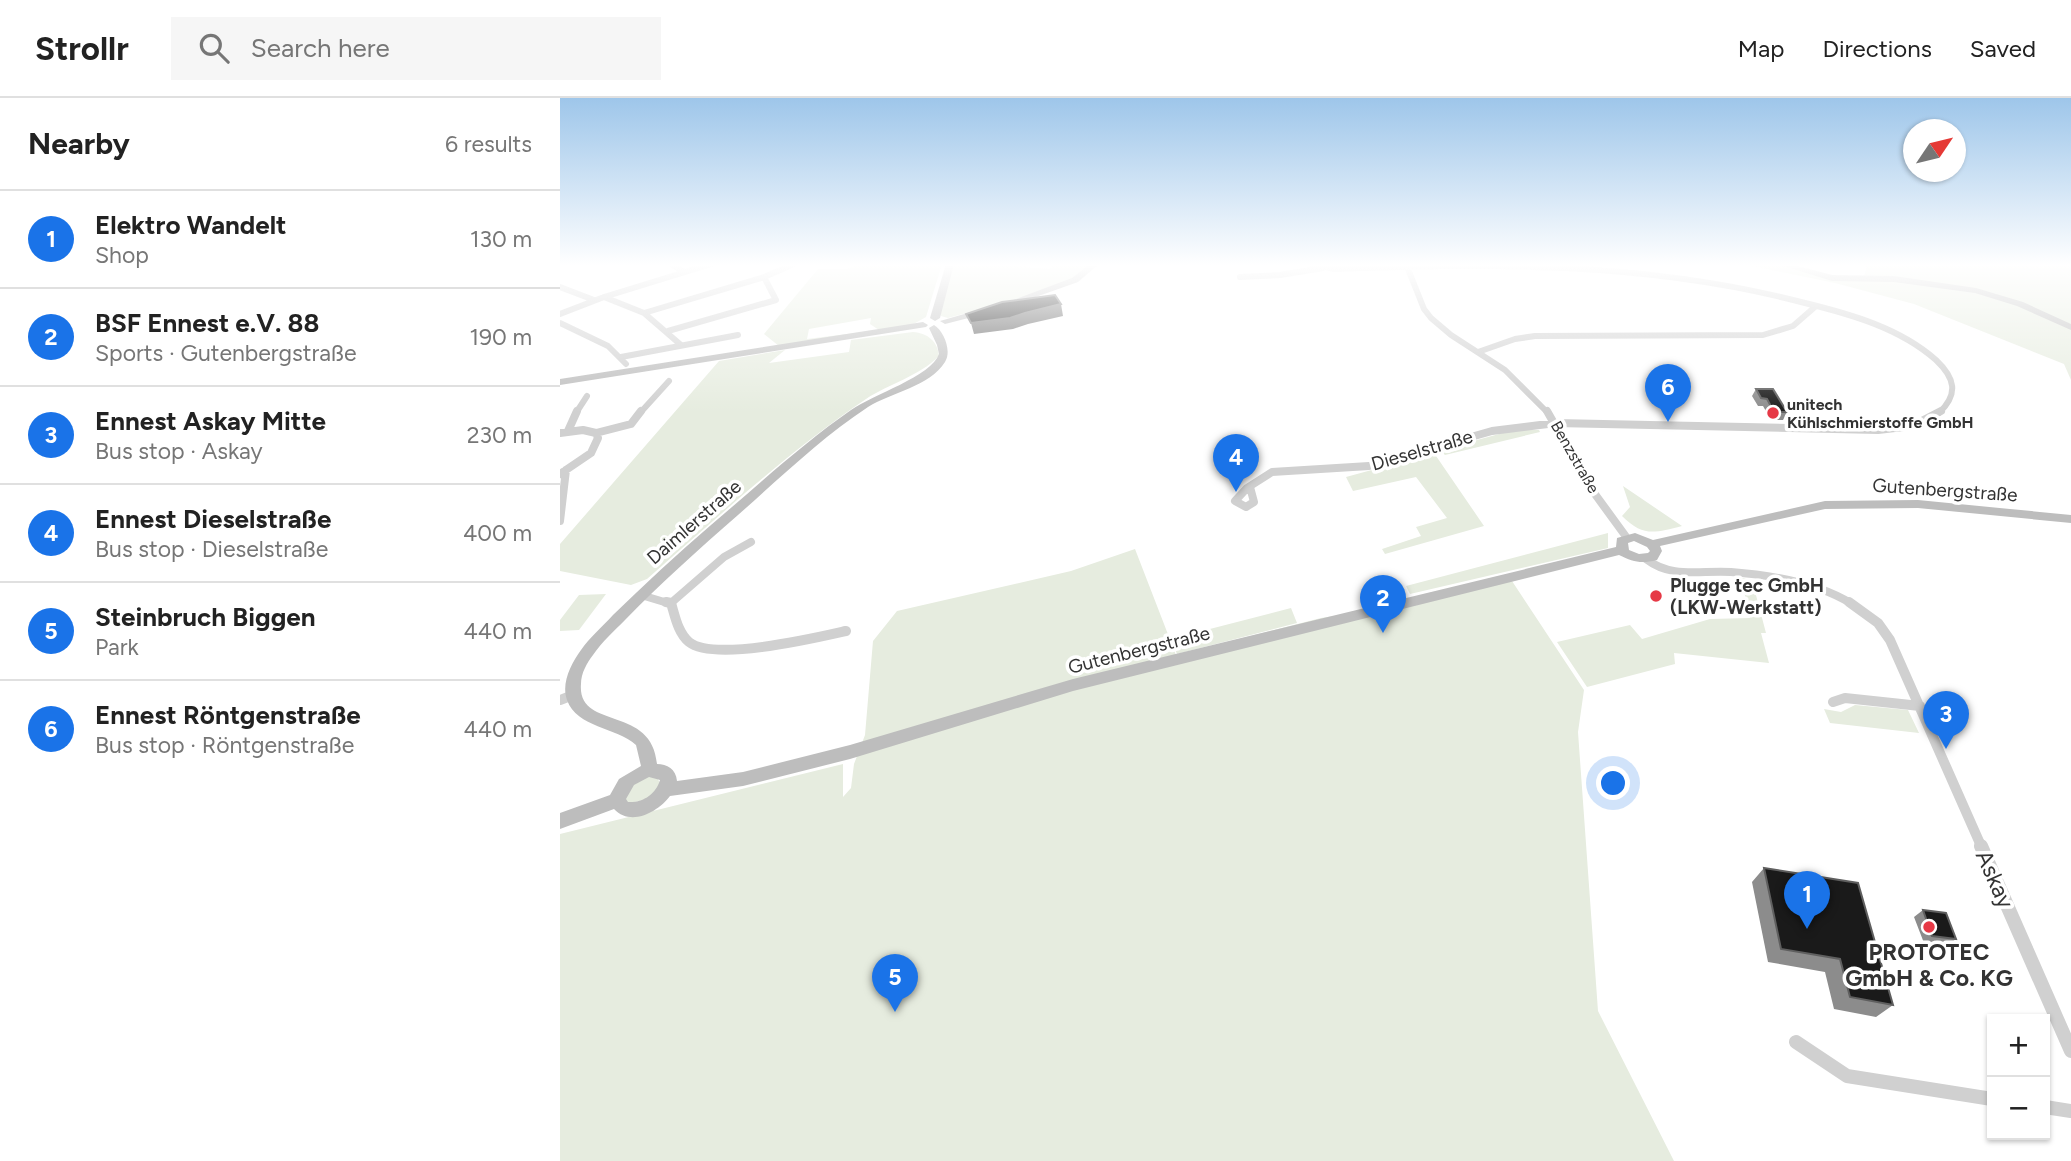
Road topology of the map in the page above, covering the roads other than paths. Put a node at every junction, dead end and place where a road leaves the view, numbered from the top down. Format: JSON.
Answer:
{"nodes":[{"id":1,"x":645,"y":314,"type":"edge"},
{"id":2,"x":729,"y":314,"type":"edge"},
{"id":3,"x":937,"y":314,"type":"edge"},
{"id":4,"x":974,"y":314,"type":"edge"},
{"id":5,"x":1428,"y":314,"type":"edge"},
{"id":6,"x":1811,"y":314,"type":"edge"},
{"id":7,"x":1840,"y":314,"type":"edge"},
{"id":8,"x":2041,"y":314,"type":"edge"},
{"id":9,"x":560,"y":323,"type":"edge"},
{"id":10,"x":934,"y":323,"type":"junction"},
{"id":11,"x":2071,"y":327,"type":"edge"},
{"id":12,"x":668,"y":331,"type":"junction"},
{"id":13,"x":738,"y":335,"type":"dead end"},
{"id":14,"x":681,"y":345,"type":"junction"},
{"id":15,"x":1478,"y":352,"type":"junction"},
{"id":16,"x":621,"y":357,"type":"junction"},
{"id":17,"x":626,"y":364,"type":"dead end"},
{"id":18,"x":669,"y":381,"type":"dead end"},
{"id":19,"x":560,"y":382,"type":"edge"},
{"id":20,"x":587,"y":396,"type":"dead end"},
{"id":21,"x":1556,"y":423,"type":"junction"},
{"id":22,"x":564,"y":432,"type":"edge"},
{"id":23,"x":596,"y":433,"type":"junction"},
{"id":24,"x":563,"y":472,"type":"edge"},
{"id":25,"x":1250,"y":487,"type":"dead end"},
{"id":26,"x":2071,"y":519,"type":"edge"},
{"id":27,"x":560,"y":521,"type":"edge"},
{"id":28,"x":751,"y":542,"type":"dead end"},
{"id":29,"x":1624,"y":544,"type":"junction"},
{"id":30,"x":1652,"y":544,"type":"junction"},
{"id":31,"x":1646,"y":559,"type":"junction"},
{"id":32,"x":640,"y":595,"type":"junction"},
{"id":33,"x":671,"y":603,"type":"junction"},
{"id":34,"x":846,"y":631,"type":"dead end"},
{"id":35,"x":573,"y":695,"type":"junction"},
{"id":36,"x":560,"y":700,"type":"edge"},
{"id":37,"x":1833,"y":702,"type":"dead end"},
{"id":38,"x":1920,"y":706,"type":"junction"},
{"id":39,"x":649,"y":771,"type":"junction"},
{"id":40,"x":667,"y":789,"type":"junction"},
{"id":41,"x":617,"y":800,"type":"junction"},
{"id":42,"x":560,"y":821,"type":"edge"},
{"id":43,"x":1796,"y":1042,"type":"dead end"},
{"id":44,"x":2071,"y":1051,"type":"edge"},
{"id":45,"x":1987,"y":1098,"type":"edge"},
{"id":46,"x":2050,"y":1108,"type":"edge"},
{"id":47,"x":2071,"y":1111,"type":"edge"}],
"edges":[{"from":1,"to":12,"type":"street"},
{"from":2,"to":12,"type":"street"},
{"from":3,"to":10,"type":"main road"},
{"from":4,"to":10,"type":"main road"},
{"from":5,"to":15,"type":"street","name":"Benzstraße"},
{"from":6,"to":15,"type":"street"},
{"from":7,"to":21,"type":"street","name":"Dieselstraße"},
{"from":8,"to":11,"type":"main road"},
{"from":9,"to":16,"type":"street"},
{"from":10,"to":19,"type":"main road"},
{"from":10,"to":32,"type":"main road","name":"Daimlerstraße"},
{"from":12,"to":14,"type":"street"},
{"from":13,"to":14,"type":"street"},
{"from":14,"to":16,"type":"street"},
{"from":15,"to":21,"type":"street","name":"Benzstraße"},
{"from":16,"to":17,"type":"street"},
{"from":18,"to":23,"type":"street"},
{"from":20,"to":22,"type":"street"},
{"from":21,"to":25,"type":"street","name":"Dieselstraße"},
{"from":21,"to":29,"type":"street","name":"Benzstraße"},
{"from":22,"to":23,"type":"street"},
{"from":23,"to":24,"type":"street"},
{"from":24,"to":27,"type":"street"},
{"from":26,"to":30,"type":"main road","name":"Gutenbergstraße"},
{"from":28,"to":33,"type":"street"},
{"from":29,"to":30,"type":"main road","name":"Gutenbergstraße"},
{"from":29,"to":31,"type":"main road"},
{"from":29,"to":40,"type":"main road","name":"Gutenbergstraße"},
{"from":30,"to":31,"type":"main road"},
{"from":31,"to":38,"type":"street","name":"Askay"},
{"from":32,"to":33,"type":"street"},
{"from":32,"to":35,"type":"main road","name":"Daimlerstraße"},
{"from":33,"to":34,"type":"street"},
{"from":35,"to":36,"type":"street"},
{"from":35,"to":39,"type":"main road"},
{"from":37,"to":38,"type":"street"},
{"from":38,"to":44,"type":"street","name":"Askay"},
{"from":39,"to":40,"type":"main road"},
{"from":39,"to":41,"type":"main road"},
{"from":40,"to":41,"type":"main road"},
{"from":41,"to":42,"type":"main road"},
{"from":43,"to":45,"type":"street"},
{"from":46,"to":47,"type":"street"}]}
